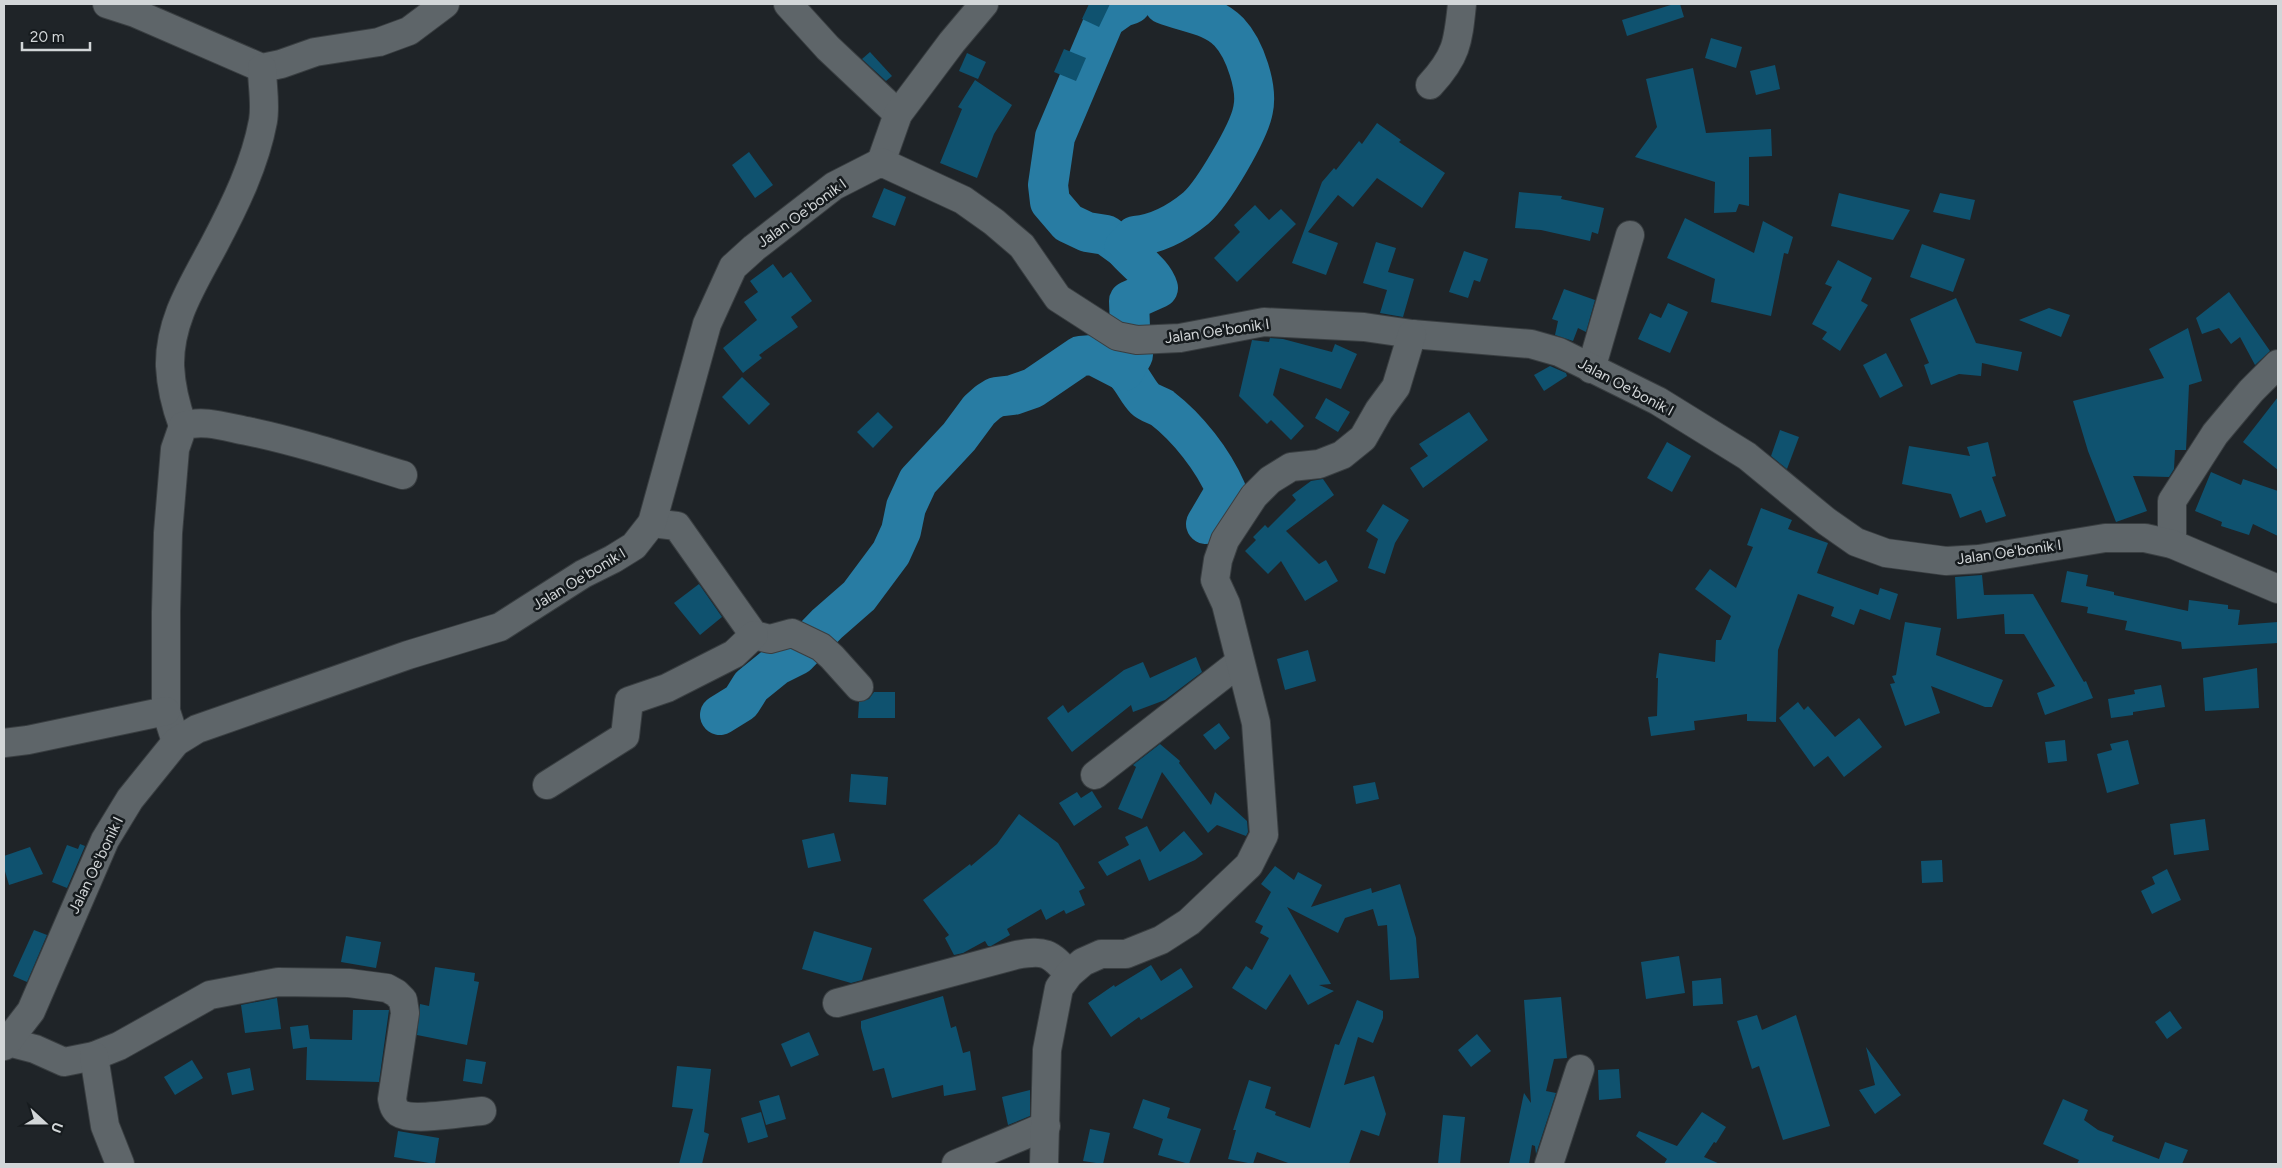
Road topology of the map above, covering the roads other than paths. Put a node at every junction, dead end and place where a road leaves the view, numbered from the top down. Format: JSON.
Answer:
{"nodes":[{"id":1,"x":106,"y":4,"type":"edge"},
{"id":2,"x":445,"y":4,"type":"edge"},
{"id":3,"x":788,"y":4,"type":"edge"},
{"id":4,"x":984,"y":4,"type":"edge"},
{"id":5,"x":1462,"y":4,"type":"edge"},
{"id":6,"x":262,"y":68,"type":"junction"},
{"id":7,"x":1430,"y":85,"type":"dead end"},
{"id":8,"x":898,"y":114,"type":"junction"},
{"id":9,"x":882,"y":162,"type":"junction"},
{"id":10,"x":1630,"y":235,"type":"dead end"},
{"id":11,"x":1412,"y":334,"type":"junction"},
{"id":12,"x":2278,"y":364,"type":"edge"},
{"id":13,"x":1592,"y":369,"type":"junction"},
{"id":14,"x":183,"y":426,"type":"junction"},
{"id":15,"x":403,"y":475,"type":"dead end"},
{"id":16,"x":652,"y":523,"type":"junction"},
{"id":17,"x":2172,"y":544,"type":"junction"},
{"id":18,"x":2278,"y":589,"type":"edge"},
{"id":19,"x":754,"y":635,"type":"junction"},
{"id":20,"x":1240,"y":662,"type":"junction"},
{"id":21,"x":859,"y":687,"type":"dead end"},
{"id":22,"x":166,"y":711,"type":"junction"},
{"id":23,"x":176,"y":742,"type":"junction"},
{"id":24,"x":4,"y":743,"type":"edge"},
{"id":25,"x":1095,"y":775,"type":"dead end"},
{"id":26,"x":547,"y":785,"type":"dead end"},
{"id":27,"x":1068,"y":974,"type":"junction"},
{"id":28,"x":837,"y":1003,"type":"dead end"},
{"id":29,"x":6,"y":1044,"type":"edge"},
{"id":30,"x":94,"y":1056,"type":"junction"},
{"id":31,"x":1580,"y":1070,"type":"dead end"},
{"id":32,"x":482,"y":1111,"type":"dead end"},
{"id":33,"x":1046,"y":1126,"type":"junction"},
{"id":34,"x":120,"y":1164,"type":"edge"},
{"id":35,"x":956,"y":1164,"type":"edge"},
{"id":36,"x":1044,"y":1164,"type":"edge"},
{"id":37,"x":1549,"y":1164,"type":"edge"}],
"edges":[{"from":1,"to":6,"type":"street"},
{"from":2,"to":6,"type":"street"},
{"from":3,"to":8,"type":"street"},
{"from":4,"to":8,"type":"street"},
{"from":5,"to":7,"type":"street"},
{"from":6,"to":14,"type":"street"},
{"from":8,"to":9,"type":"street"},
{"from":9,"to":11,"type":"street","name":"Jalan Oe'bonik I"},
{"from":9,"to":16,"type":"street","name":"Jalan Oe'bonik I"},
{"from":10,"to":13,"type":"street"},
{"from":11,"to":13,"type":"street","name":"Jalan Oe'bonik I"},
{"from":11,"to":20,"type":"street"},
{"from":12,"to":17,"type":"street"},
{"from":13,"to":17,"type":"street","name":"Jalan Oe'bonik I"},
{"from":14,"to":15,"type":"street"},
{"from":14,"to":22,"type":"street"},
{"from":16,"to":19,"type":"street"},
{"from":16,"to":23,"type":"street","name":"Jalan Oe'bonik I"},
{"from":17,"to":18,"type":"street","name":"Jalan Oe'bonik I"},
{"from":19,"to":21,"type":"street"},
{"from":19,"to":26,"type":"street"},
{"from":20,"to":25,"type":"street"},
{"from":20,"to":27,"type":"street"},
{"from":22,"to":23,"type":"street"},
{"from":22,"to":24,"type":"street"},
{"from":23,"to":29,"type":"street","name":"Jalan Oe'bonik I"},
{"from":27,"to":28,"type":"street"},
{"from":27,"to":33,"type":"street"},
{"from":29,"to":30,"type":"street"},
{"from":30,"to":32,"type":"street"},
{"from":30,"to":34,"type":"street"},
{"from":31,"to":37,"type":"street"},
{"from":33,"to":35,"type":"street"},
{"from":33,"to":36,"type":"street"}]}
